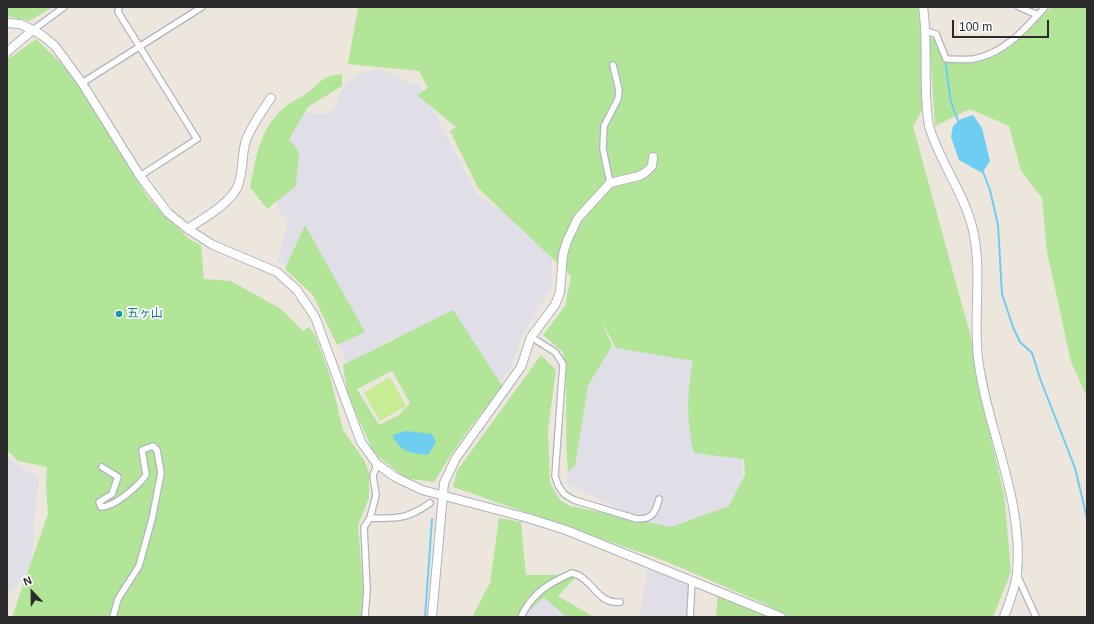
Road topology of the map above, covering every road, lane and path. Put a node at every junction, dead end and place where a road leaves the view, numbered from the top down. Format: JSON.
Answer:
{"nodes":[{"id":1,"x":64,"y":7,"type":"edge"},
{"id":2,"x":119,"y":7,"type":"edge"},
{"id":3,"x":202,"y":7,"type":"edge"},
{"id":4,"x":922,"y":7,"type":"edge"},
{"id":5,"x":1019,"y":7,"type":"edge"},
{"id":6,"x":1045,"y":7,"type":"edge"},
{"id":7,"x":1038,"y":15,"type":"junction"},
{"id":8,"x":7,"y":22,"type":"edge"},
{"id":9,"x":33,"y":30,"type":"junction"},
{"id":10,"x":926,"y":31,"type":"junction"},
{"id":11,"x":139,"y":46,"type":"junction"},
{"id":12,"x":7,"y":52,"type":"edge"},
{"id":13,"x":613,"y":65,"type":"dead end"},
{"id":14,"x":82,"y":83,"type":"junction"},
{"id":15,"x":271,"y":98,"type":"dead end"},
{"id":16,"x":653,"y":157,"type":"dead end"},
{"id":17,"x":140,"y":176,"type":"junction"},
{"id":18,"x":610,"y":183,"type":"junction"},
{"id":19,"x":188,"y":229,"type":"junction"},
{"id":20,"x":531,"y":337,"type":"junction"},
{"id":21,"x":377,"y":464,"type":"junction"},
{"id":22,"x":102,"y":467,"type":"dead end"},
{"id":23,"x":441,"y":495,"type":"junction"},
{"id":24,"x":659,"y":500,"type":"dead end"},
{"id":25,"x":430,"y":503,"type":"dead end"},
{"id":26,"x":370,"y":518,"type":"junction"},
{"id":27,"x":1017,"y":575,"type":"junction"},
{"id":28,"x":692,"y":581,"type":"junction"},
{"id":29,"x":620,"y":602,"type":"dead end"},
{"id":30,"x":113,"y":617,"type":"edge"},
{"id":31,"x":364,"y":617,"type":"edge"},
{"id":32,"x":432,"y":617,"type":"edge"},
{"id":33,"x":521,"y":617,"type":"edge"},
{"id":34,"x":690,"y":617,"type":"edge"},
{"id":35,"x":781,"y":617,"type":"edge"},
{"id":36,"x":1004,"y":617,"type":"edge"},
{"id":37,"x":1036,"y":617,"type":"edge"}],
"edges":[{"from":1,"to":9,"type":"street"},
{"from":2,"to":11,"type":"street"},
{"from":3,"to":11,"type":"street"},
{"from":4,"to":10,"type":"street"},
{"from":5,"to":7,"type":"street"},
{"from":6,"to":7,"type":"street"},
{"from":7,"to":10,"type":"street"},
{"from":8,"to":9,"type":"street"},
{"from":9,"to":12,"type":"street"},
{"from":9,"to":14,"type":"street"},
{"from":10,"to":27,"type":"street"},
{"from":11,"to":14,"type":"street"},
{"from":11,"to":17,"type":"street"},
{"from":13,"to":18,"type":"street"},
{"from":14,"to":17,"type":"street"},
{"from":15,"to":19,"type":"street"},
{"from":16,"to":18,"type":"street"},
{"from":17,"to":19,"type":"street"},
{"from":18,"to":20,"type":"street"},
{"from":19,"to":21,"type":"street"},
{"from":20,"to":23,"type":"street"},
{"from":20,"to":24,"type":"street"},
{"from":21,"to":23,"type":"street"},
{"from":21,"to":26,"type":"street"},
{"from":22,"to":30,"type":"street"},
{"from":23,"to":28,"type":"street"},
{"from":23,"to":32,"type":"street"},
{"from":25,"to":26,"type":"street"},
{"from":26,"to":31,"type":"street"},
{"from":27,"to":36,"type":"street"},
{"from":27,"to":37,"type":"street"},
{"from":28,"to":34,"type":"street"},
{"from":28,"to":35,"type":"street"},
{"from":29,"to":33,"type":"street"}]}
